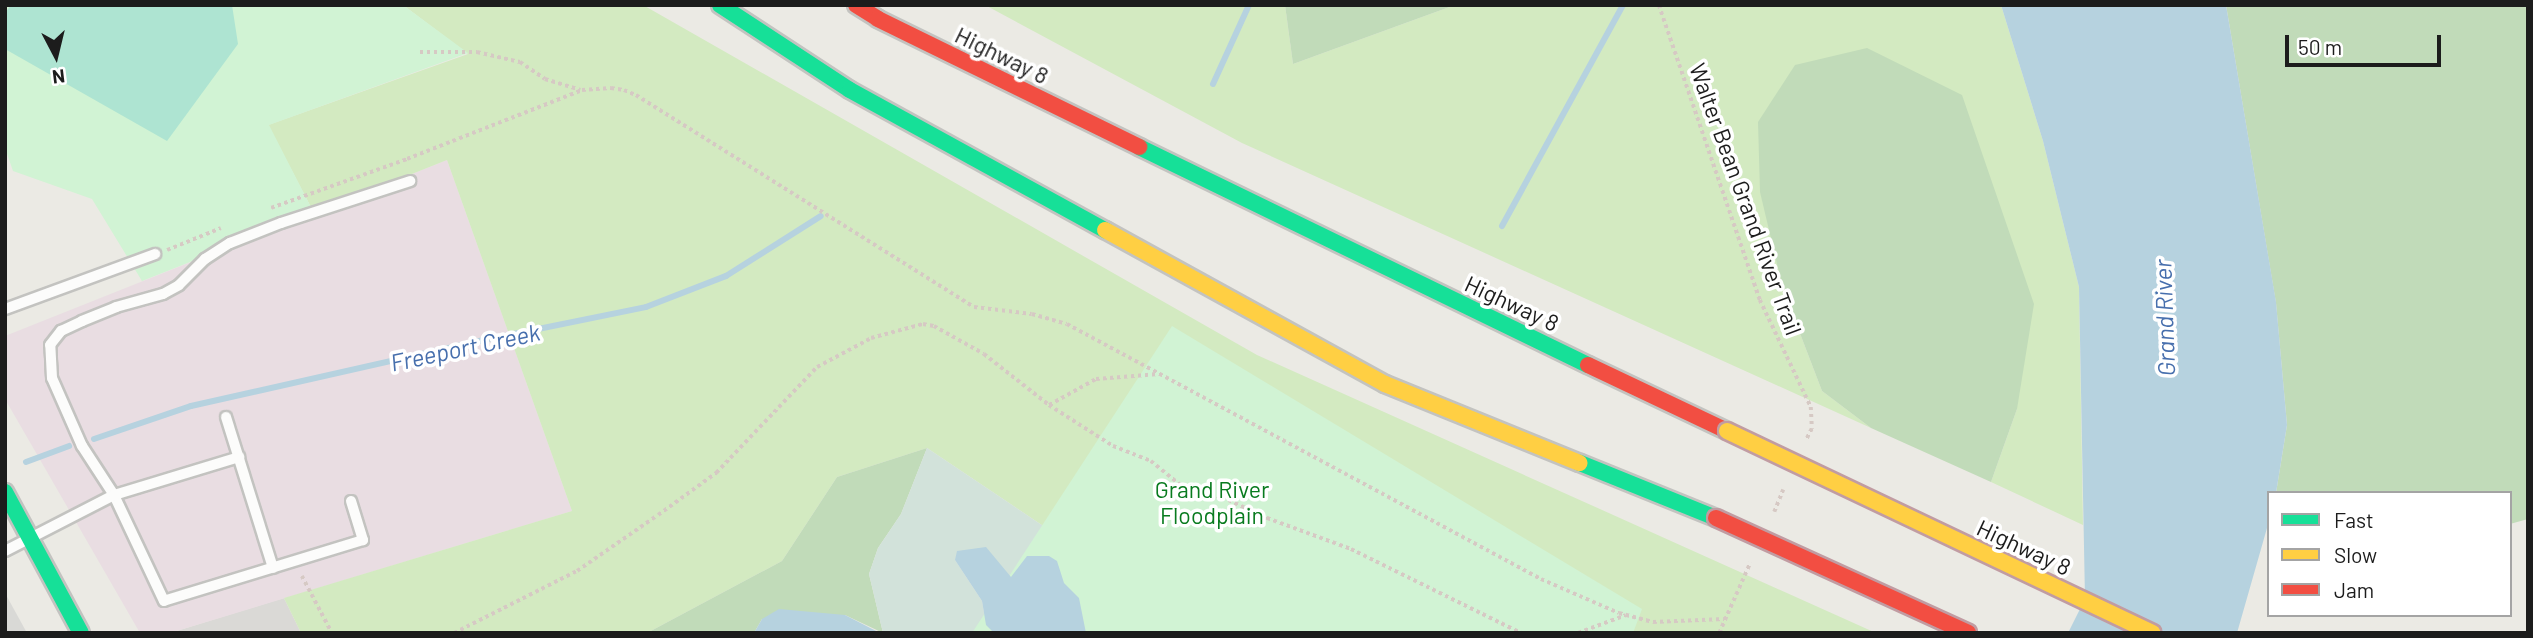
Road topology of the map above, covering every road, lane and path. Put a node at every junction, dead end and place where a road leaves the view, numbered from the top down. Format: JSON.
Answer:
{"nodes":[{"id":1,"x":720,"y":5,"type":"edge"},
{"id":2,"x":856,"y":5,"type":"edge"},
{"id":3,"x":1658,"y":5,"type":"edge"},
{"id":4,"x":420,"y":52,"type":"dead end"},
{"id":5,"x":582,"y":90,"type":"junction"},
{"id":6,"x":410,"y":181,"type":"dead end"},
{"id":7,"x":259,"y":213,"type":"dead end"},
{"id":8,"x":233,"y":223,"type":"dead end"},
{"id":9,"x":155,"y":254,"type":"joint"},
{"id":10,"x":5,"y":309,"type":"edge"},
{"id":11,"x":1161,"y":374,"type":"junction"},
{"id":12,"x":1049,"y":405,"type":"junction"},
{"id":13,"x":226,"y":417,"type":"dead end"},
{"id":14,"x":1806,"y":441,"type":"dead end"},
{"id":15,"x":239,"y":457,"type":"junction"},
{"id":16,"x":1784,"y":488,"type":"dead end"},
{"id":17,"x":5,"y":492,"type":"edge"},
{"id":18,"x":114,"y":495,"type":"junction"},
{"id":19,"x":351,"y":501,"type":"dead end"},
{"id":20,"x":1768,"y":524,"type":"dead end"},
{"id":21,"x":29,"y":537,"type":"junction"},
{"id":22,"x":5,"y":551,"type":"edge"},
{"id":23,"x":1752,"y":560,"type":"dead end"},
{"id":24,"x":294,"y":561,"type":"junction"},
{"id":25,"x":273,"y":568,"type":"junction"},
{"id":26,"x":1626,"y":615,"type":"junction"},
{"id":27,"x":1724,"y":619,"type":"junction"},
{"id":28,"x":81,"y":633,"type":"edge"},
{"id":29,"x":332,"y":633,"type":"edge"},
{"id":30,"x":454,"y":633,"type":"edge"},
{"id":31,"x":1521,"y":633,"type":"edge"},
{"id":32,"x":1578,"y":633,"type":"edge"},
{"id":33,"x":1719,"y":633,"type":"edge"},
{"id":34,"x":1968,"y":633,"type":"edge"},
{"id":35,"x":2152,"y":633,"type":"edge"}],
"edges":[{"from":1,"to":34,"type":"main road","bridge":true},
{"from":2,"to":35,"type":"main road","name":"Highway 8","bridge":true},
{"from":3,"to":14,"type":"path","name":"Walter Bean Grand River Trail"},
{"from":4,"to":5,"type":"path"},
{"from":5,"to":7,"type":"path"},
{"from":5,"to":11,"type":"path"},
{"from":6,"to":18,"type":"lane"},
{"from":8,"to":9,"type":"path"},
{"from":9,"to":10,"type":"lane"},
{"from":11,"to":12,"type":"path"},
{"from":11,"to":26,"type":"path"},
{"from":12,"to":30,"type":"path"},
{"from":12,"to":31,"type":"path"},
{"from":13,"to":15,"type":"lane"},
{"from":15,"to":18,"type":"lane"},
{"from":15,"to":25,"type":"lane"},
{"from":16,"to":20,"type":"path"},
{"from":17,"to":21,"type":"main road"},
{"from":18,"to":21,"type":"lane"},
{"from":18,"to":25,"type":"lane"},
{"from":19,"to":24,"type":"lane"},
{"from":21,"to":22,"type":"lane"},
{"from":21,"to":28,"type":"main road"},
{"from":23,"to":27,"type":"path"},
{"from":24,"to":25,"type":"lane"},
{"from":24,"to":29,"type":"path"},
{"from":26,"to":27,"type":"path"},
{"from":26,"to":32,"type":"path"},
{"from":27,"to":33,"type":"path"}]}
